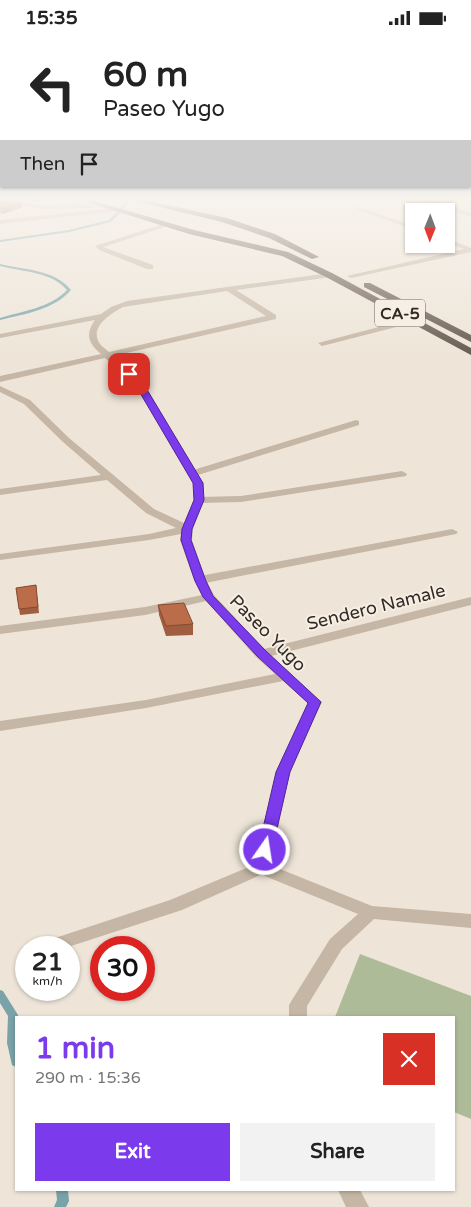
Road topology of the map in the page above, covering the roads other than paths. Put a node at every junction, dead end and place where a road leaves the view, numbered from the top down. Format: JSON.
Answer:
{"nodes":[{"id":1,"x":111,"y":253,"type":"edge"},
{"id":2,"x":284,"y":253,"type":"edge"},
{"id":3,"x":306,"y":253,"type":"edge"},
{"id":4,"x":457,"y":253,"type":"edge"},
{"id":5,"x":319,"y":259,"type":"dead end"},
{"id":6,"x":150,"y":267,"type":"dead end"},
{"id":7,"x":347,"y":274,"type":"joint"},
{"id":8,"x":330,"y":275,"type":"junction"},
{"id":9,"x":227,"y":289,"type":"junction"},
{"id":10,"x":102,"y":316,"type":"junction"},
{"id":11,"x":413,"y":320,"type":"junction"},
{"id":12,"x":0,"y":336,"type":"edge"},
{"id":13,"x":471,"y":339,"type":"edge"},
{"id":14,"x":322,"y":343,"type":"dead end"},
{"id":15,"x":471,"y":352,"type":"edge"},
{"id":16,"x":107,"y":354,"type":"junction"},
{"id":17,"x":0,"y":379,"type":"edge"},
{"id":18,"x":0,"y":389,"type":"edge"},
{"id":19,"x":356,"y":423,"type":"dead end"},
{"id":20,"x":194,"y":473,"type":"junction"},
{"id":21,"x":402,"y":474,"type":"dead end"},
{"id":22,"x":108,"y":477,"type":"junction"},
{"id":23,"x":0,"y":492,"type":"edge"},
{"id":24,"x":199,"y":500,"type":"junction"},
{"id":25,"x":187,"y":529,"type":"junction"},
{"id":26,"x":452,"y":532,"type":"dead end"},
{"id":27,"x":0,"y":557,"type":"edge"},
{"id":28,"x":200,"y":581,"type":"junction"},
{"id":29,"x":209,"y":597,"type":"junction"},
{"id":30,"x":471,"y":601,"type":"edge"},
{"id":31,"x":0,"y":631,"type":"edge"},
{"id":32,"x":261,"y":654,"type":"junction"},
{"id":33,"x":285,"y":676,"type":"junction"},
{"id":34,"x":0,"y":726,"type":"edge"},
{"id":35,"x":261,"y":868,"type":"junction"},
{"id":36,"x":371,"y":912,"type":"junction"},
{"id":37,"x":471,"y":921,"type":"edge"},
{"id":38,"x":80,"y":937,"type":"edge"},
{"id":39,"x":298,"y":1016,"type":"edge"},
{"id":40,"x":349,"y":1191,"type":"edge"},
{"id":41,"x":358,"y":1207,"type":"edge"}],
"edges":[{"from":1,"to":6,"type":"street"},
{"from":2,"to":8,"type":"highway","number":"CA-5"},
{"from":3,"to":5,"type":"highway"},
{"from":4,"to":7,"type":"street"},
{"from":7,"to":13,"type":"highway","number":"CA-5"},
{"from":8,"to":9,"type":"street"},
{"from":8,"to":11,"type":"highway","number":"CA-5"},
{"from":9,"to":10,"type":"street"},
{"from":9,"to":16,"type":"street"},
{"from":10,"to":12,"type":"street"},
{"from":10,"to":16,"type":"street"},
{"from":11,"to":14,"type":"street"},
{"from":11,"to":15,"type":"highway","number":"CA-5"},
{"from":16,"to":17,"type":"street"},
{"from":16,"to":20,"type":"street"},
{"from":18,"to":22,"type":"street"},
{"from":19,"to":20,"type":"street"},
{"from":20,"to":24,"type":"street"},
{"from":21,"to":24,"type":"street"},
{"from":22,"to":23,"type":"street"},
{"from":22,"to":25,"type":"street"},
{"from":24,"to":25,"type":"street"},
{"from":25,"to":27,"type":"street"},
{"from":25,"to":28,"type":"street","name":"Paseo Yugo"},
{"from":26,"to":28,"type":"street"},
{"from":28,"to":29,"type":"street","name":"Paseo Yugo"},
{"from":29,"to":31,"type":"street"},
{"from":29,"to":32,"type":"street","name":"Paseo Yugo"},
{"from":30,"to":32,"type":"street","name":"Sendero Namale"},
{"from":32,"to":33,"type":"street","name":"Paseo Yugo"},
{"from":33,"to":34,"type":"street"},
{"from":33,"to":35,"type":"street","name":"Paseo Yugo"},
{"from":35,"to":36,"type":"street"},
{"from":35,"to":38,"type":"street"},
{"from":36,"to":37,"type":"street"},
{"from":36,"to":39,"type":"street"},
{"from":40,"to":41,"type":"street"}]}
